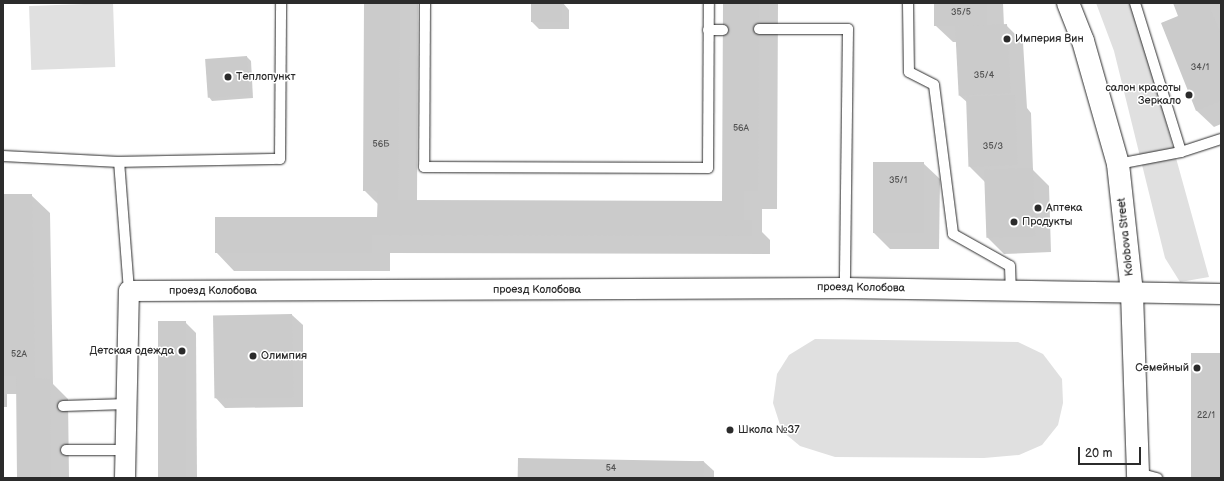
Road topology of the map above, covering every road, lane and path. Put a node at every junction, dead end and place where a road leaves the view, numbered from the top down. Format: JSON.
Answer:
{"nodes":[{"id":1,"x":281,"y":3,"type":"edge"},
{"id":2,"x":425,"y":3,"type":"edge"},
{"id":3,"x":709,"y":3,"type":"edge"},
{"id":4,"x":908,"y":3,"type":"edge"},
{"id":5,"x":1068,"y":3,"type":"edge"},
{"id":6,"x":1135,"y":3,"type":"edge"},
{"id":7,"x":759,"y":29,"type":"dead end"},
{"id":8,"x":708,"y":30,"type":"junction"},
{"id":9,"x":723,"y":30,"type":"dead end"},
{"id":10,"x":1221,"y":139,"type":"edge"},
{"id":11,"x":1181,"y":152,"type":"junction"},
{"id":12,"x":3,"y":156,"type":"edge"},
{"id":13,"x":119,"y":162,"type":"junction"},
{"id":14,"x":1118,"y":164,"type":"junction"},
{"id":15,"x":845,"y":288,"type":"junction"},
{"id":16,"x":129,"y":291,"type":"junction"},
{"id":17,"x":1011,"y":291,"type":"junction"},
{"id":18,"x":1132,"y":294,"type":"junction"},
{"id":19,"x":1221,"y":294,"type":"edge"},
{"id":20,"x":127,"y":404,"type":"junction"},
{"id":21,"x":63,"y":406,"type":"dead end"},
{"id":22,"x":66,"y":450,"type":"dead end"},
{"id":23,"x":126,"y":450,"type":"junction"},
{"id":24,"x":1145,"y":476,"type":"edge"},
{"id":25,"x":125,"y":478,"type":"edge"}],
"edges":[{"from":1,"to":13,"type":"lane"},
{"from":2,"to":8,"type":"lane"},
{"from":3,"to":8,"type":"lane"},
{"from":4,"to":17,"type":"lane"},
{"from":5,"to":14,"type":"street","name":"Kolobova Street"},
{"from":6,"to":11,"type":"lane"},
{"from":7,"to":15,"type":"lane"},
{"from":8,"to":9,"type":"lane"},
{"from":10,"to":11,"type":"lane"},
{"from":11,"to":14,"type":"lane"},
{"from":12,"to":13,"type":"lane"},
{"from":13,"to":16,"type":"lane"},
{"from":14,"to":18,"type":"street","name":"Kolobova Street"},
{"from":15,"to":16,"type":"street","name":"проезд Колобова"},
{"from":15,"to":17,"type":"street","name":"проезд Колобова"},
{"from":16,"to":20,"type":"street"},
{"from":17,"to":18,"type":"street","name":"проезд Колобова"},
{"from":18,"to":19,"type":"street","name":"проезд Колобова"},
{"from":18,"to":24,"type":"street","name":"Kolobova Street"},
{"from":20,"to":21,"type":"lane"},
{"from":20,"to":23,"type":"street"},
{"from":22,"to":23,"type":"lane"},
{"from":23,"to":25,"type":"street"}]}
